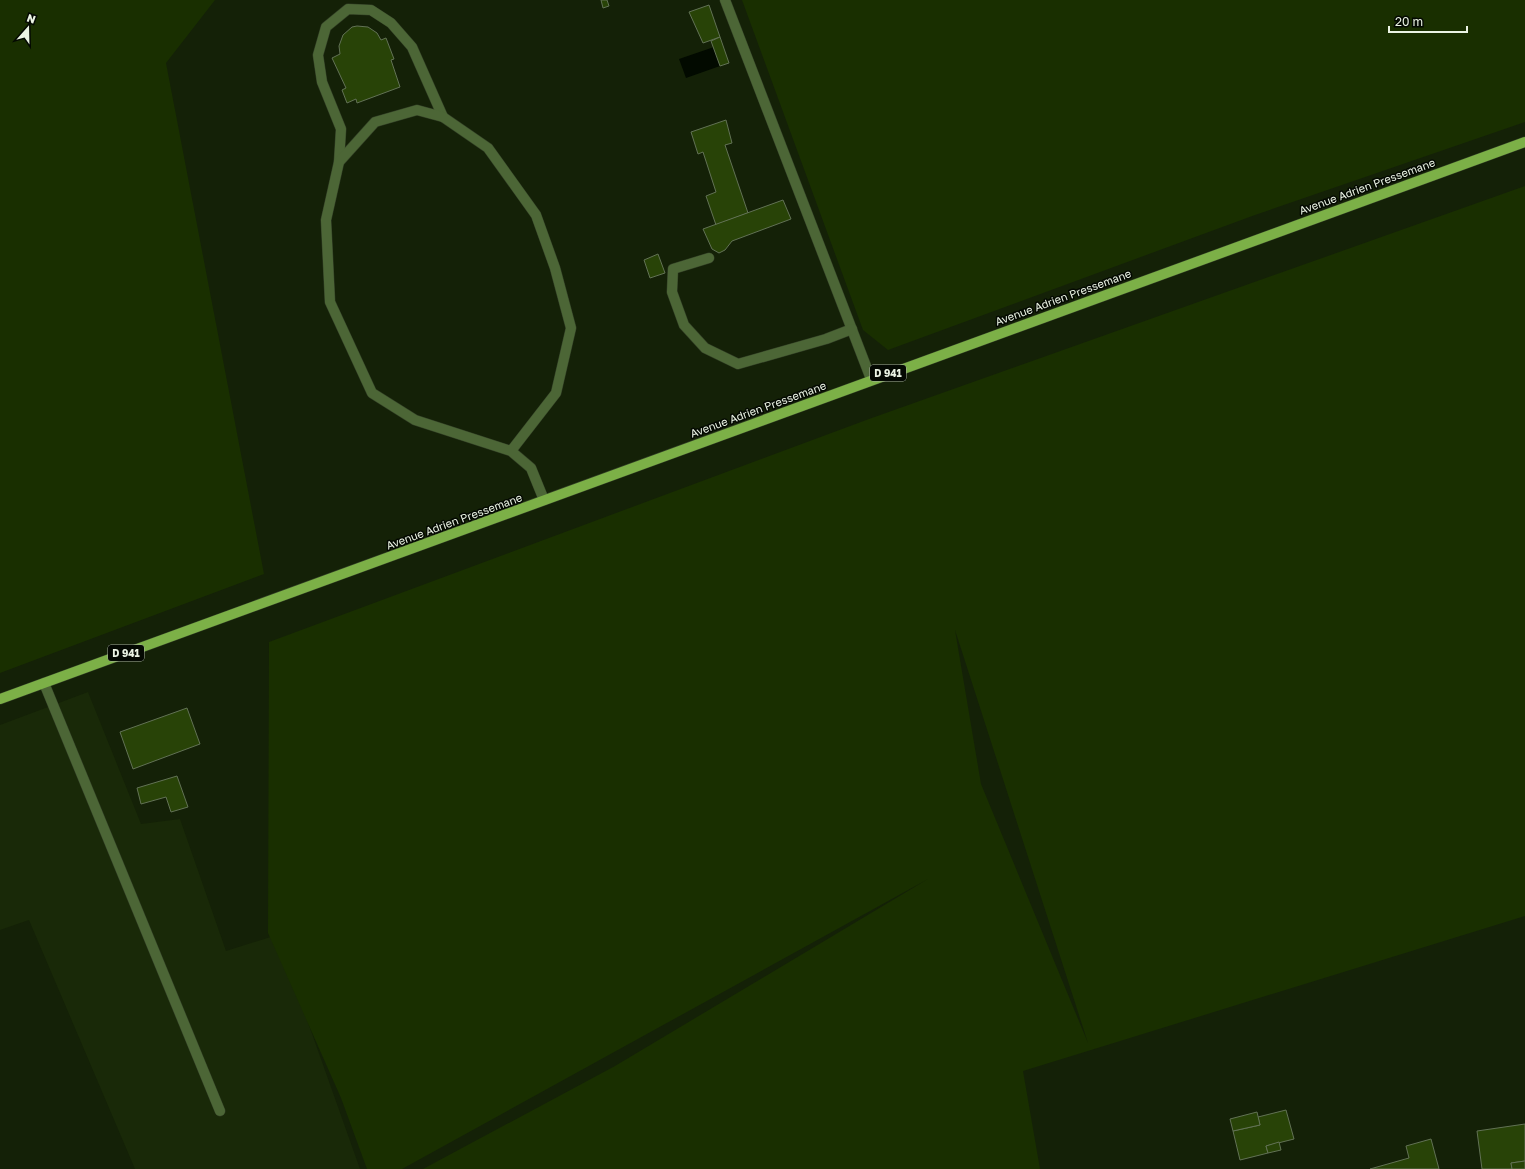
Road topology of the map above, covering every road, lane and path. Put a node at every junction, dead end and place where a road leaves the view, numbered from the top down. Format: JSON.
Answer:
{"nodes":[{"id":1,"x":724,"y":0,"type":"edge"},
{"id":2,"x":443,"y":117,"type":"junction"},
{"id":3,"x":1525,"y":142,"type":"edge"},
{"id":4,"x":339,"y":162,"type":"junction"},
{"id":5,"x":708,"y":258,"type":"dead end"},
{"id":6,"x":852,"y":329,"type":"junction"},
{"id":7,"x":872,"y":380,"type":"junction"},
{"id":8,"x":511,"y":451,"type":"junction"},
{"id":9,"x":544,"y":500,"type":"junction"},
{"id":10,"x":44,"y":683,"type":"junction"},
{"id":11,"x":0,"y":698,"type":"edge"},
{"id":12,"x":220,"y":1111,"type":"dead end"}],
"edges":[{"from":1,"to":6,"type":"lane"},
{"from":2,"to":4,"type":"lane"},
{"from":2,"to":4,"type":"lane"},
{"from":2,"to":8,"type":"lane"},
{"from":3,"to":7,"type":"main road","name":"Avenue Adrien Pressemane","number":"D 941"},
{"from":4,"to":8,"type":"lane"},
{"from":5,"to":6,"type":"lane"},
{"from":6,"to":7,"type":"lane"},
{"from":7,"to":9,"type":"main road","name":"Avenue Adrien Pressemane","number":"D 941"},
{"from":8,"to":9,"type":"lane"},
{"from":9,"to":10,"type":"main road","name":"Avenue Adrien Pressemane","number":"D 941"},
{"from":10,"to":11,"type":"main road","name":"Avenue Adrien Pressemane","number":"D 941"},
{"from":10,"to":12,"type":"lane"}]}
